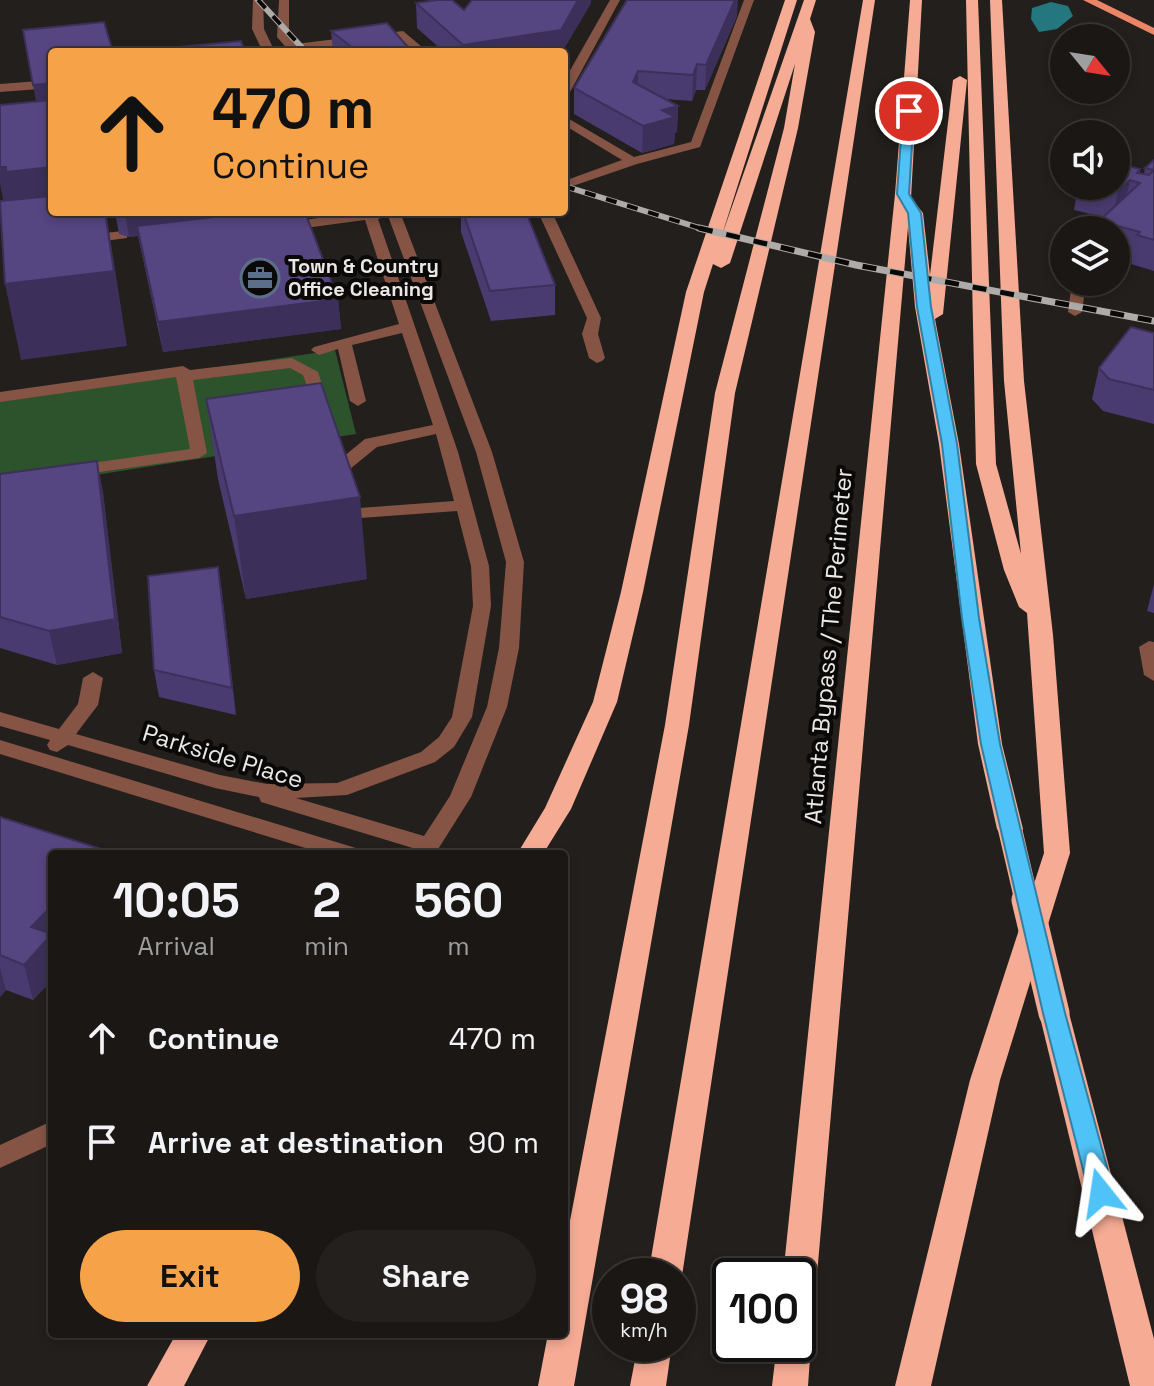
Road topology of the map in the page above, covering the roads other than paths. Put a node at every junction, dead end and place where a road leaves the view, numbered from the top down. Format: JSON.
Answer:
{"nodes":[{"id":1,"x":258,"y":0,"type":"edge"},
{"id":2,"x":284,"y":0,"type":"edge"},
{"id":3,"x":615,"y":0,"type":"edge"},
{"id":4,"x":749,"y":0,"type":"edge"},
{"id":5,"x":791,"y":0,"type":"edge"},
{"id":6,"x":869,"y":0,"type":"edge"},
{"id":7,"x":916,"y":0,"type":"edge"},
{"id":8,"x":972,"y":0,"type":"edge"},
{"id":9,"x":996,"y":0,"type":"edge"},
{"id":10,"x":1088,"y":0,"type":"edge"},
{"id":11,"x":808,"y":11,"type":"edge"},
{"id":12,"x":1154,"y":32,"type":"edge"},
{"id":13,"x":267,"y":48,"type":"edge"},
{"id":14,"x":293,"y":48,"type":"edge"},
{"id":15,"x":308,"y":48,"type":"edge"},
{"id":16,"x":418,"y":48,"type":"edge"},
{"id":17,"x":971,"y":51,"type":"junction"},
{"id":18,"x":576,"y":68,"type":"edge"},
{"id":19,"x":48,"y":76,"type":"edge"},
{"id":20,"x":24,"y":78,"type":"edge"},
{"id":21,"x":48,"y":84,"type":"edge"},
{"id":22,"x":0,"y":88,"type":"edge"},
{"id":23,"x":568,"y":122,"type":"edge"},
{"id":24,"x":632,"y":161,"type":"junction"},
{"id":25,"x":568,"y":184,"type":"edge"},
{"id":26,"x":903,"y":194,"type":"junction"},
{"id":27,"x":355,"y":216,"type":"edge"},
{"id":28,"x":371,"y":216,"type":"edge"},
{"id":29,"x":396,"y":216,"type":"edge"},
{"id":30,"x":547,"y":216,"type":"edge"},
{"id":31,"x":266,"y":228,"type":"edge"},
{"id":32,"x":122,"y":235,"type":"dead end"},
{"id":33,"x":65,"y":242,"type":"edge"},
{"id":34,"x":1077,"y":296,"type":"edge"},
{"id":35,"x":1075,"y":312,"type":"dead end"},
{"id":36,"x":408,"y":328,"type":"junction"},
{"id":37,"x":344,"y":343,"type":"junction"},
{"id":38,"x":931,"y":348,"type":"junction"},
{"id":39,"x":319,"y":350,"type":"dead end"},
{"id":40,"x":597,"y":358,"type":"dead end"},
{"id":41,"x":184,"y":376,"type":"junction"},
{"id":42,"x":0,"y":397,"type":"edge"},
{"id":43,"x":358,"y":401,"type":"dead end"},
{"id":44,"x":666,"y":421,"type":"junction"},
{"id":45,"x":327,"y":425,"type":"edge"},
{"id":46,"x":442,"y":428,"type":"junction"},
{"id":47,"x":336,"y":452,"type":"edge"},
{"id":48,"x":61,"y":473,"type":"edge"},
{"id":49,"x":464,"y":505,"type":"junction"},
{"id":50,"x":346,"y":514,"type":"edge"},
{"id":51,"x":1041,"y":635,"type":"junction"},
{"id":52,"x":1149,"y":647,"type":"dead end"},
{"id":53,"x":1154,"y":675,"type":"edge"},
{"id":54,"x":93,"y":678,"type":"dead end"},
{"id":55,"x":0,"y":719,"type":"edge"},
{"id":56,"x":63,"y":737,"type":"junction"},
{"id":57,"x":0,"y":747,"type":"edge"},
{"id":58,"x":45,"y":761,"type":"junction"},
{"id":59,"x":215,"y":781,"type":"junction"},
{"id":60,"x":338,"y":850,"type":"edge"},
{"id":61,"x":427,"y":850,"type":"edge"},
{"id":62,"x":532,"y":850,"type":"edge"},
{"id":63,"x":48,"y":1134,"type":"edge"},
{"id":64,"x":0,"y":1157,"type":"edge"},
{"id":65,"x":668,"y":1258,"type":"edge"},
{"id":66,"x":802,"y":1258,"type":"edge"},
{"id":67,"x":568,"y":1320,"type":"edge"},
{"id":68,"x":192,"y":1338,"type":"edge"},
{"id":69,"x":565,"y":1338,"type":"edge"},
{"id":70,"x":652,"y":1362,"type":"edge"},
{"id":71,"x":792,"y":1362,"type":"edge"},
{"id":72,"x":170,"y":1381,"type":"edge"},
{"id":73,"x":556,"y":1386,"type":"edge"},
{"id":74,"x":648,"y":1386,"type":"edge"},
{"id":75,"x":790,"y":1386,"type":"edge"},
{"id":76,"x":913,"y":1386,"type":"edge"},
{"id":77,"x":1148,"y":1386,"type":"edge"}],
"edges":[{"from":1,"to":13,"type":"street"},
{"from":2,"to":14,"type":"street"},
{"from":3,"to":18,"type":"street"},
{"from":4,"to":24,"type":"street"},
{"from":5,"to":44,"type":"highway"},
{"from":6,"to":65,"type":"highway"},
{"from":7,"to":26,"type":"highway","name":"Atlanta Bypass / The Perimeter"},
{"from":8,"to":17,"type":"highway"},
{"from":9,"to":51,"type":"highway"},
{"from":10,"to":12,"type":"main road"},
{"from":11,"to":44,"type":"highway"},
{"from":11,"to":67,"type":"highway"},
{"from":15,"to":16,"type":"street"},
{"from":17,"to":38,"type":"highway"},
{"from":17,"to":51,"type":"highway"},
{"from":19,"to":20,"type":"street"},
{"from":21,"to":22,"type":"street"},
{"from":23,"to":24,"type":"street"},
{"from":24,"to":25,"type":"street"},
{"from":26,"to":38,"type":"highway"},
{"from":26,"to":66,"type":"highway","name":"Atlanta Bypass / The Perimeter"},
{"from":27,"to":31,"type":"street"},
{"from":28,"to":36,"type":"street"},
{"from":29,"to":61,"type":"street"},
{"from":30,"to":40,"type":"street"},
{"from":32,"to":33,"type":"street"},
{"from":34,"to":35,"type":"street"},
{"from":36,"to":37,"type":"street"},
{"from":36,"to":46,"type":"street"},
{"from":37,"to":39,"type":"street"},
{"from":37,"to":43,"type":"street"},
{"from":38,"to":77,"type":"highway","bridge":true},
{"from":41,"to":42,"type":"street"},
{"from":41,"to":45,"type":"street"},
{"from":41,"to":48,"type":"street"},
{"from":44,"to":62,"type":"highway"},
{"from":46,"to":47,"type":"street"},
{"from":46,"to":49,"type":"street"},
{"from":49,"to":50,"type":"street"},
{"from":49,"to":59,"type":"street"},
{"from":51,"to":76,"type":"highway"},
{"from":52,"to":53,"type":"street"},
{"from":54,"to":56,"type":"street"},
{"from":55,"to":56,"type":"street","name":"Parkside Place"},
{"from":56,"to":58,"type":"street"},
{"from":56,"to":59,"type":"street","name":"Parkside Place"},
{"from":57,"to":58,"type":"street"},
{"from":58,"to":60,"type":"street"},
{"from":59,"to":61,"type":"street","name":"Parkside Place"},
{"from":63,"to":64,"type":"street"},
{"from":68,"to":72,"type":"highway"},
{"from":69,"to":73,"type":"highway"},
{"from":70,"to":74,"type":"highway"},
{"from":71,"to":75,"type":"highway"}]}
